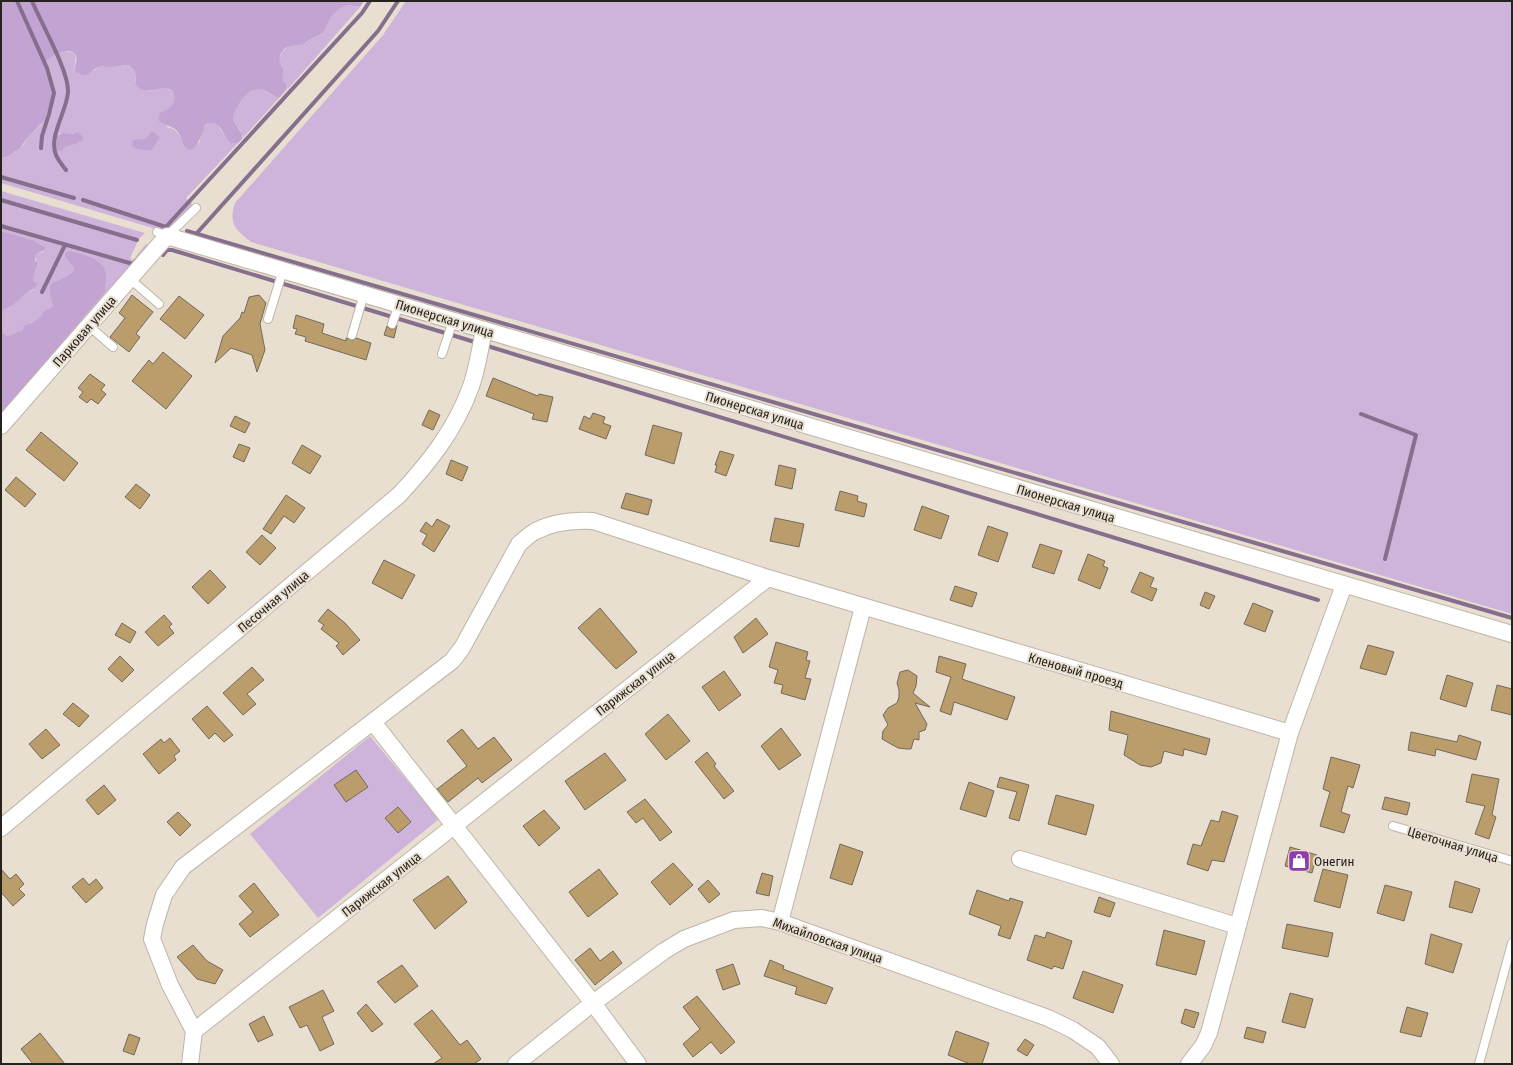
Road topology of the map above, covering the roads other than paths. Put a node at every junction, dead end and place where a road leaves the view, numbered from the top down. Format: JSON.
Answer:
{"nodes":[{"id":1,"x":196,"y":208,"type":"dead end"},
{"id":2,"x":162,"y":234,"type":"junction"},
{"id":3,"x":283,"y":270,"type":"junction"},
{"id":4,"x":130,"y":279,"type":"junction"},
{"id":5,"x":364,"y":294,"type":"junction"},
{"id":6,"x":159,"y":304,"type":"dead end"},
{"id":7,"x":399,"y":305,"type":"junction"},
{"id":8,"x":268,"y":319,"type":"dead end"},
{"id":9,"x":453,"y":321,"type":"junction"},
{"id":10,"x":392,"y":324,"type":"dead end"},
{"id":11,"x":89,"y":326,"type":"junction"},
{"id":12,"x":484,"y":330,"type":"junction"},
{"id":13,"x":352,"y":335,"type":"dead end"},
{"id":14,"x":113,"y":347,"type":"dead end"},
{"id":15,"x":442,"y":354,"type":"dead end"},
{"id":16,"x":1,"y":426,"type":"edge"},
{"id":17,"x":768,"y":578,"type":"junction"},
{"id":18,"x":1344,"y":585,"type":"junction"},
{"id":19,"x":863,"y":607,"type":"junction"},
{"id":20,"x":1512,"y":634,"type":"edge"},
{"id":21,"x":373,"y":722,"type":"junction"},
{"id":22,"x":1290,"y":733,"type":"junction"},
{"id":23,"x":455,"y":826,"type":"junction"},
{"id":24,"x":1393,"y":826,"type":"dead end"},
{"id":25,"x":1,"y":828,"type":"edge"},
{"id":26,"x":1020,"y":859,"type":"dead end"},
{"id":27,"x":1512,"y":861,"type":"edge"},
{"id":28,"x":780,"y":922,"type":"junction"},
{"id":29,"x":1237,"y":926,"type":"junction"},
{"id":30,"x":1512,"y":943,"type":"edge"},
{"id":31,"x":593,"y":1004,"type":"junction"},
{"id":32,"x":194,"y":1031,"type":"junction"},
{"id":33,"x":190,"y":1064,"type":"edge"},
{"id":34,"x":516,"y":1064,"type":"edge"},
{"id":35,"x":638,"y":1064,"type":"edge"},
{"id":36,"x":1111,"y":1064,"type":"edge"},
{"id":37,"x":1189,"y":1064,"type":"edge"},
{"id":38,"x":1479,"y":1064,"type":"edge"}],
"edges":[{"from":1,"to":2,"type":"lane"},
{"from":2,"to":3,"type":"street","name":"Пионерская улица"},
{"from":2,"to":4,"type":"street","name":"Парковая улица"},
{"from":3,"to":5,"type":"street","name":"Пионерская улица"},
{"from":3,"to":8,"type":"lane"},
{"from":4,"to":6,"type":"lane"},
{"from":4,"to":11,"type":"street","name":"Парковая улица"},
{"from":5,"to":7,"type":"street","name":"Пионерская улица"},
{"from":5,"to":13,"type":"lane"},
{"from":7,"to":9,"type":"street","name":"Пионерская улица"},
{"from":7,"to":10,"type":"lane"},
{"from":9,"to":12,"type":"street","name":"Пионерская улица"},
{"from":9,"to":15,"type":"lane"},
{"from":11,"to":14,"type":"lane"},
{"from":11,"to":16,"type":"street","name":"Парковая улица"},
{"from":12,"to":18,"type":"street","name":"Пионерская улица"},
{"from":12,"to":25,"type":"street","name":"Песочная улица"},
{"from":17,"to":19,"type":"street"},
{"from":17,"to":21,"type":"street"},
{"from":17,"to":23,"type":"street","name":"Парижская улица"},
{"from":18,"to":20,"type":"street","name":"Пионерская улица"},
{"from":18,"to":22,"type":"street"},
{"from":19,"to":22,"type":"street","name":"Кленовый проезд"},
{"from":19,"to":28,"type":"street"},
{"from":21,"to":23,"type":"street"},
{"from":21,"to":32,"type":"street"},
{"from":22,"to":29,"type":"street"},
{"from":23,"to":31,"type":"street"},
{"from":23,"to":32,"type":"street","name":"Парижская улица"},
{"from":24,"to":27,"type":"lane","name":"Цветочная улица"},
{"from":26,"to":29,"type":"street"},
{"from":28,"to":31,"type":"street","name":"Михайловская улица"},
{"from":28,"to":36,"type":"street","name":"Михайловская улица"},
{"from":29,"to":37,"type":"street"},
{"from":30,"to":38,"type":"lane"},
{"from":31,"to":34,"type":"street","name":"Михайловская улица"},
{"from":31,"to":35,"type":"street"},
{"from":32,"to":33,"type":"street"}]}
